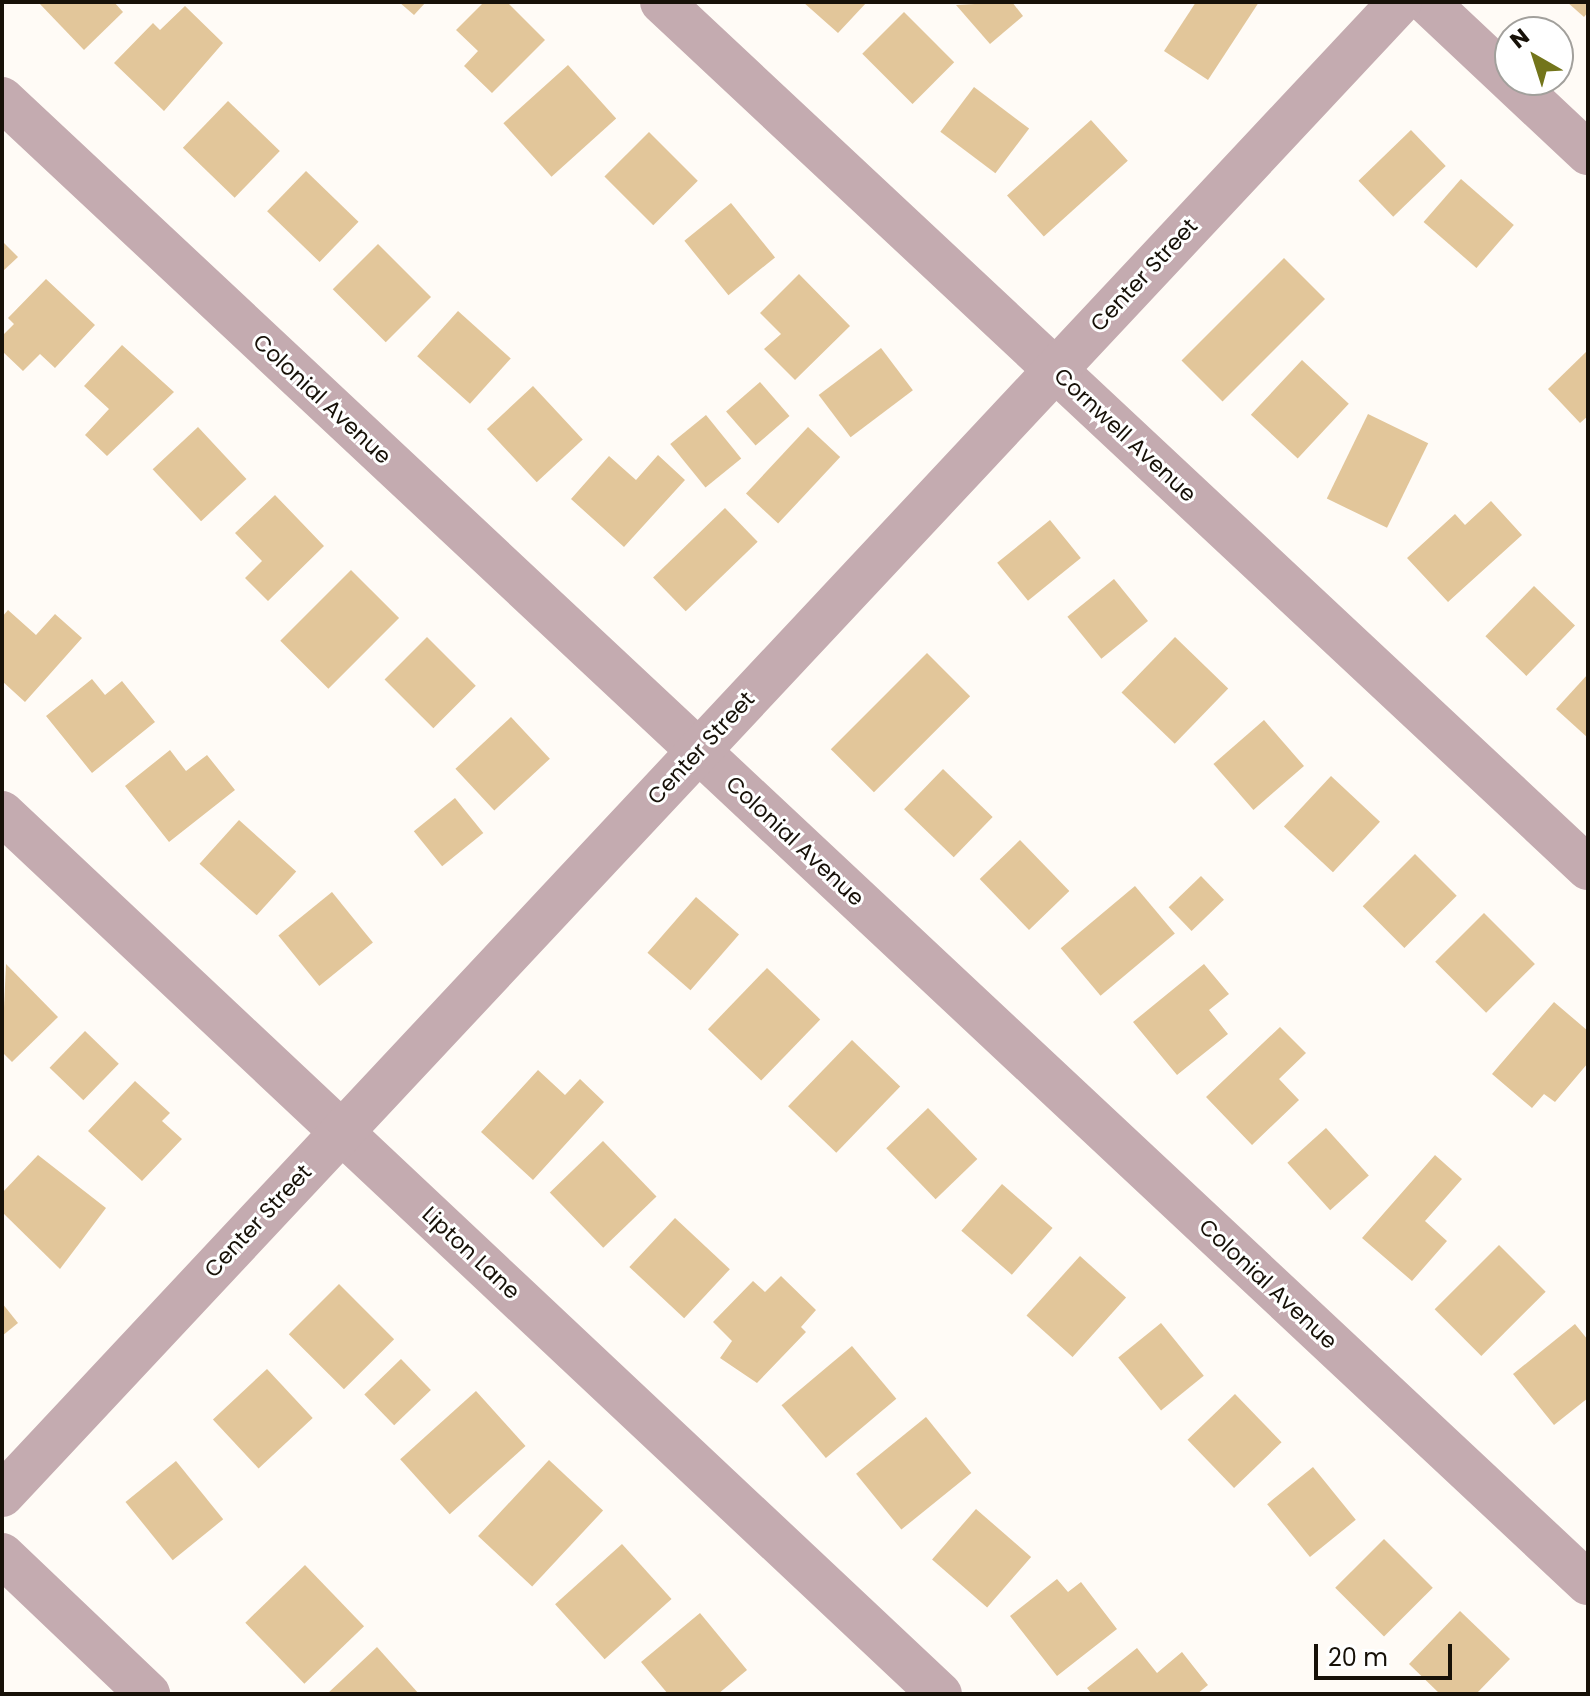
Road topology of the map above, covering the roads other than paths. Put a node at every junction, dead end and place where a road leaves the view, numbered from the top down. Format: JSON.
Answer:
{"nodes":[{"id":1,"x":662,"y":2,"type":"edge"},
{"id":2,"x":1400,"y":2,"type":"edge"},
{"id":3,"x":1427,"y":2,"type":"edge"},
{"id":4,"x":2,"y":99,"type":"edge"},
{"id":5,"x":1588,"y":153,"type":"edge"},
{"id":6,"x":1056,"y":370,"type":"junction"},
{"id":7,"x":699,"y":751,"type":"junction"},
{"id":8,"x":2,"y":813,"type":"edge"},
{"id":9,"x":1588,"y":868,"type":"edge"},
{"id":10,"x":342,"y":1132,"type":"junction"},
{"id":11,"x":2,"y":1495,"type":"edge"},
{"id":12,"x":2,"y":1555,"type":"edge"},
{"id":13,"x":1588,"y":1583,"type":"edge"},
{"id":14,"x":148,"y":1694,"type":"edge"},
{"id":15,"x":940,"y":1694,"type":"edge"}],
"edges":[{"from":1,"to":6,"type":"street","name":"Cornwell Avenue"},
{"from":2,"to":6,"type":"street","name":"Center Street"},
{"from":3,"to":5,"type":"street"},
{"from":4,"to":7,"type":"street","name":"Colonial Avenue"},
{"from":6,"to":7,"type":"street","name":"Center Street"},
{"from":6,"to":9,"type":"street","name":"Cornwell Avenue"},
{"from":7,"to":10,"type":"street","name":"Center Street"},
{"from":7,"to":13,"type":"street","name":"Colonial Avenue"},
{"from":8,"to":10,"type":"street","name":"Lipton Lane"},
{"from":10,"to":11,"type":"street","name":"Center Street"},
{"from":10,"to":15,"type":"street","name":"Lipton Lane"},
{"from":12,"to":14,"type":"street"}]}
